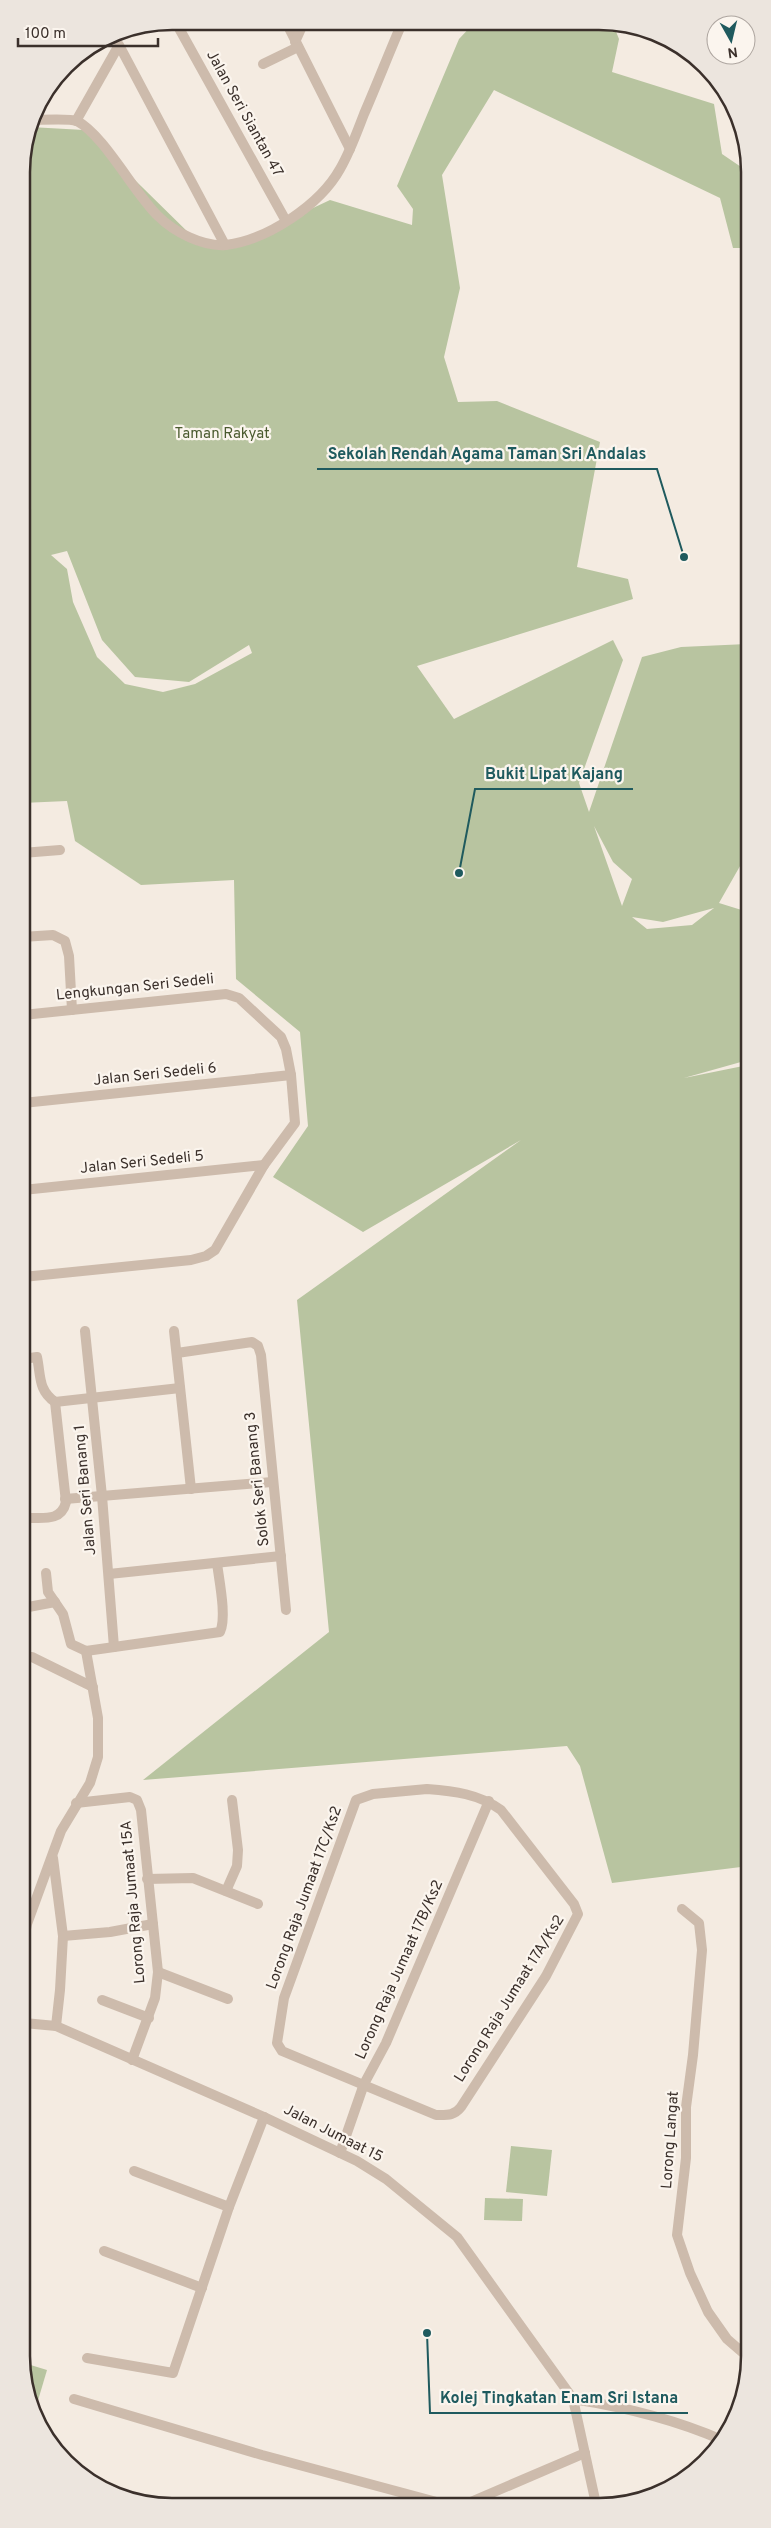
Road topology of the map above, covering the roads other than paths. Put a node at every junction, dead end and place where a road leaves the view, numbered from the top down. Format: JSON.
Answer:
{"nodes":[{"id":1,"x":180,"y":30,"type":"edge"},
{"id":2,"x":290,"y":30,"type":"edge"},
{"id":3,"x":301,"y":30,"type":"edge"},
{"id":4,"x":399,"y":30,"type":"edge"},
{"id":5,"x":296,"y":44,"type":"junction"},
{"id":6,"x":263,"y":64,"type":"dead end"},
{"id":7,"x":40,"y":120,"type":"edge"},
{"id":8,"x":76,"y":121,"type":"junction"},
{"id":9,"x":350,"y":149,"type":"junction"},
{"id":10,"x":286,"y":221,"type":"junction"},
{"id":11,"x":225,"y":245,"type":"junction"},
{"id":12,"x":60,"y":850,"type":"dead end"},
{"id":13,"x":30,"y":852,"type":"edge"},
{"id":14,"x":30,"y":936,"type":"edge"},
{"id":15,"x":72,"y":1010,"type":"junction"},
{"id":16,"x":30,"y":1013,"type":"edge"},
{"id":17,"x":291,"y":1075,"type":"junction"},
{"id":18,"x":30,"y":1102,"type":"edge"},
{"id":19,"x":264,"y":1165,"type":"junction"},
{"id":20,"x":30,"y":1189,"type":"edge"},
{"id":21,"x":30,"y":1275,"type":"edge"},
{"id":22,"x":85,"y":1331,"type":"dead end"},
{"id":23,"x":174,"y":1331,"type":"dead end"},
{"id":24,"x":177,"y":1353,"type":"junction"},
{"id":25,"x":30,"y":1358,"type":"edge"},
{"id":26,"x":180,"y":1388,"type":"junction"},
{"id":27,"x":92,"y":1399,"type":"junction"},
{"id":28,"x":55,"y":1402,"type":"junction"},
{"id":29,"x":272,"y":1482,"type":"junction"},
{"id":30,"x":191,"y":1488,"type":"junction"},
{"id":31,"x":102,"y":1496,"type":"junction"},
{"id":32,"x":65,"y":1498,"type":"junction"},
{"id":33,"x":30,"y":1518,"type":"edge"},
{"id":34,"x":281,"y":1556,"type":"junction"},
{"id":35,"x":217,"y":1563,"type":"junction"},
{"id":36,"x":46,"y":1573,"type":"dead end"},
{"id":37,"x":109,"y":1574,"type":"junction"},
{"id":38,"x":55,"y":1602,"type":"junction"},
{"id":39,"x":30,"y":1607,"type":"edge"},
{"id":40,"x":286,"y":1610,"type":"dead end"},
{"id":41,"x":114,"y":1647,"type":"junction"},
{"id":42,"x":86,"y":1651,"type":"junction"},
{"id":43,"x":30,"y":1657,"type":"edge"},
{"id":44,"x":93,"y":1687,"type":"junction"},
{"id":45,"x":232,"y":1800,"type":"dead end"},
{"id":46,"x":489,"y":1801,"type":"junction"},
{"id":47,"x":76,"y":1803,"type":"junction"},
{"id":48,"x":52,"y":1857,"type":"junction"},
{"id":49,"x":148,"y":1879,"type":"junction"},
{"id":50,"x":226,"y":1891,"type":"junction"},
{"id":51,"x":258,"y":1904,"type":"dead end"},
{"id":52,"x":682,"y":1909,"type":"dead end"},
{"id":53,"x":30,"y":1912,"type":"edge"},
{"id":54,"x":153,"y":1924,"type":"junction"},
{"id":55,"x":63,"y":1936,"type":"junction"},
{"id":56,"x":158,"y":1972,"type":"junction"},
{"id":57,"x":228,"y":1999,"type":"dead end"},
{"id":58,"x":102,"y":2000,"type":"dead end"},
{"id":59,"x":149,"y":2018,"type":"junction"},
{"id":60,"x":30,"y":2024,"type":"edge"},
{"id":61,"x":56,"y":2026,"type":"junction"},
{"id":62,"x":132,"y":2060,"type":"junction"},
{"id":63,"x":364,"y":2084,"type":"junction"},
{"id":64,"x":264,"y":2117,"type":"junction"},
{"id":65,"x":340,"y":2153,"type":"junction"},
{"id":66,"x":134,"y":2171,"type":"dead end"},
{"id":67,"x":230,"y":2207,"type":"junction"},
{"id":68,"x":104,"y":2251,"type":"dead end"},
{"id":69,"x":202,"y":2288,"type":"junction"},
{"id":70,"x":741,"y":2351,"type":"edge"},
{"id":71,"x":87,"y":2358,"type":"dead end"},
{"id":72,"x":74,"y":2399,"type":"dead end"},
{"id":73,"x":573,"y":2399,"type":"junction"},
{"id":74,"x":715,"y":2437,"type":"edge"},
{"id":75,"x":585,"y":2453,"type":"junction"},
{"id":76,"x":422,"y":2498,"type":"edge"},
{"id":77,"x":480,"y":2498,"type":"edge"},
{"id":78,"x":595,"y":2498,"type":"edge"}],
"edges":[{"from":1,"to":10,"type":"street","name":"Jalan Seri Siantan 47"},
{"from":2,"to":5,"type":"street"},
{"from":3,"to":5,"type":"street"},
{"from":4,"to":9,"type":"street"},
{"from":5,"to":6,"type":"street"},
{"from":5,"to":9,"type":"street"},
{"from":7,"to":8,"type":"street"},
{"from":8,"to":11,"type":"street"},
{"from":8,"to":11,"type":"street"},
{"from":9,"to":10,"type":"street"},
{"from":10,"to":11,"type":"street"},
{"from":12,"to":13,"type":"street"},
{"from":14,"to":15,"type":"street"},
{"from":15,"to":16,"type":"street","name":"Lengkungan Seri Sedeli"},
{"from":15,"to":17,"type":"street","name":"Lengkungan Seri Sedeli"},
{"from":17,"to":18,"type":"street","name":"Jalan Seri Sedeli 6"},
{"from":17,"to":19,"type":"street","name":"Lengkungan Seri Sedeli"},
{"from":19,"to":20,"type":"street","name":"Jalan Seri Sedeli 5"},
{"from":19,"to":21,"type":"street","name":"Lengkungan Seri Sedeli"},
{"from":22,"to":27,"type":"street","name":"Jalan Seri Banang 1"},
{"from":23,"to":24,"type":"street"},
{"from":24,"to":26,"type":"street"},
{"from":24,"to":29,"type":"street","name":"Solok Seri Banang 3"},
{"from":25,"to":28,"type":"street"},
{"from":26,"to":27,"type":"street"},
{"from":26,"to":30,"type":"street"},
{"from":27,"to":28,"type":"street"},
{"from":27,"to":31,"type":"street","name":"Jalan Seri Banang 1"},
{"from":28,"to":32,"type":"street"},
{"from":29,"to":30,"type":"street"},
{"from":29,"to":34,"type":"street","name":"Solok Seri Banang 3"},
{"from":30,"to":31,"type":"street"},
{"from":31,"to":32,"type":"street"},
{"from":31,"to":37,"type":"street","name":"Jalan Seri Banang 1"},
{"from":32,"to":33,"type":"street"},
{"from":34,"to":35,"type":"street"},
{"from":34,"to":40,"type":"street","name":"Solok Seri Banang 3"},
{"from":35,"to":37,"type":"street"},
{"from":35,"to":41,"type":"street"},
{"from":36,"to":38,"type":"street"},
{"from":37,"to":41,"type":"street","name":"Jalan Seri Banang 1"},
{"from":38,"to":39,"type":"street"},
{"from":38,"to":42,"type":"street"},
{"from":41,"to":42,"type":"street"},
{"from":42,"to":44,"type":"street"},
{"from":43,"to":44,"type":"street"},
{"from":44,"to":47,"type":"street"},
{"from":45,"to":50,"type":"street"},
{"from":46,"to":63,"type":"street","name":"Lorong Raja Jumaat 17B/Ks2"},
{"from":46,"to":63,"type":"street","name":"Lorong Raja Jumaat 17A/Ks2"},
{"from":46,"to":63,"type":"street","name":"Lorong Raja Jumaat 17C/Ks2"},
{"from":47,"to":48,"type":"street"},
{"from":47,"to":49,"type":"street","name":"Lorong Raja Jumaat 15A"},
{"from":48,"to":53,"type":"street"},
{"from":48,"to":55,"type":"street"},
{"from":49,"to":50,"type":"street"},
{"from":49,"to":54,"type":"street","name":"Lorong Raja Jumaat 15A"},
{"from":50,"to":51,"type":"street"},
{"from":52,"to":70,"type":"street","name":"Lorong Langat"},
{"from":54,"to":55,"type":"street"},
{"from":54,"to":56,"type":"street","name":"Lorong Raja Jumaat 15A"},
{"from":55,"to":61,"type":"street"},
{"from":56,"to":57,"type":"street"},
{"from":56,"to":59,"type":"street","name":"Lorong Raja Jumaat 15A"},
{"from":58,"to":59,"type":"street"},
{"from":59,"to":62,"type":"street","name":"Lorong Raja Jumaat 15A"},
{"from":60,"to":61,"type":"street","name":"Jalan Jumaat 15"},
{"from":61,"to":62,"type":"street","name":"Jalan Jumaat 15"},
{"from":62,"to":64,"type":"street","name":"Jalan Jumaat 15"},
{"from":63,"to":65,"type":"street","name":"Lorong Raja Jumaat 17B/Ks2"},
{"from":64,"to":65,"type":"street","name":"Jalan Jumaat 15"},
{"from":64,"to":67,"type":"street"},
{"from":65,"to":73,"type":"street","name":"Jalan Jumaat 15"},
{"from":66,"to":67,"type":"street"},
{"from":67,"to":69,"type":"street"},
{"from":68,"to":69,"type":"street"},
{"from":69,"to":71,"type":"street"},
{"from":72,"to":76,"type":"street"},
{"from":73,"to":74,"type":"street"},
{"from":73,"to":75,"type":"street","name":"Jalan Jumaat 15"},
{"from":75,"to":77,"type":"street"},
{"from":75,"to":78,"type":"street","name":"Jalan Jumaat 15"}]}
